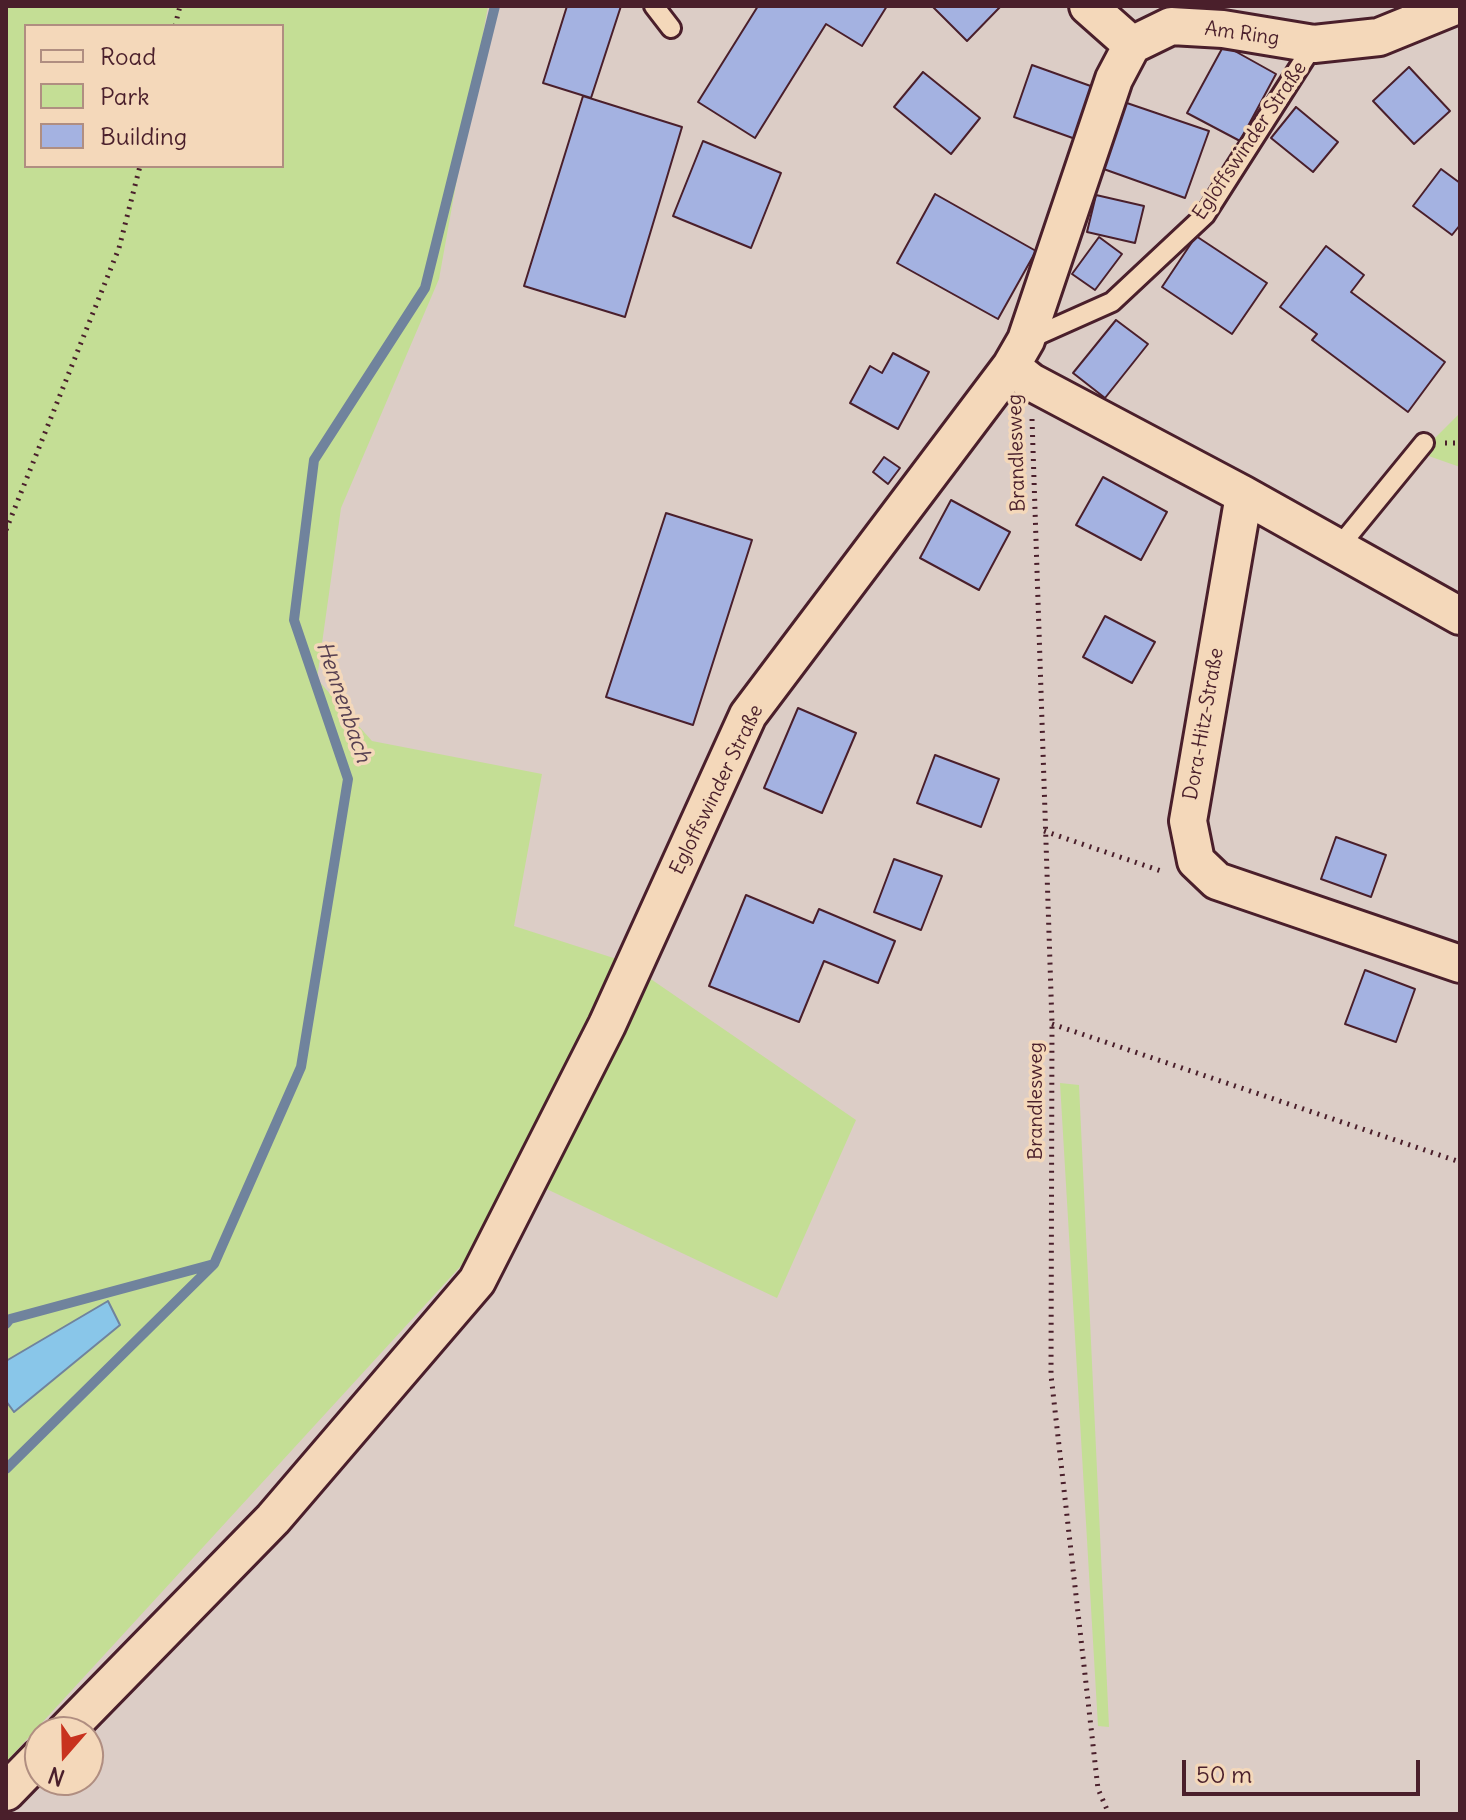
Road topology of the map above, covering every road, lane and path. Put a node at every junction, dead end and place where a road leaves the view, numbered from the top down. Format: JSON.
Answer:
{"nodes":[{"id":1,"x":654,"y":6,"type":"edge"},
{"id":2,"x":1088,"y":6,"type":"edge"},
{"id":3,"x":1455,"y":6,"type":"edge"},
{"id":4,"x":671,"y":28,"type":"dead end"},
{"id":5,"x":1314,"y":44,"type":"junction"},
{"id":6,"x":1132,"y":45,"type":"junction"},
{"id":7,"x":139,"y":168,"type":"edge"},
{"id":8,"x":1023,"y":363,"type":"junction"},
{"id":9,"x":1424,"y":443,"type":"dead end"},
{"id":10,"x":1244,"y":495,"type":"junction"},
{"id":11,"x":6,"y":530,"type":"edge"},
{"id":12,"x":1338,"y":548,"type":"junction"},
{"id":13,"x":1460,"y":616,"type":"edge"},
{"id":14,"x":1044,"y":831,"type":"junction"},
{"id":15,"x":1196,"y":861,"type":"junction"},
{"id":16,"x":1460,"y":964,"type":"edge"},
{"id":17,"x":1052,"y":1024,"type":"junction"},
{"id":18,"x":1460,"y":1162,"type":"edge"},
{"id":19,"x":81,"y":1716,"type":"edge"},
{"id":20,"x":24,"y":1773,"type":"edge"},
{"id":21,"x":6,"y":1792,"type":"edge"},
{"id":22,"x":1109,"y":1814,"type":"edge"}],
"edges":[{"from":1,"to":4,"type":"lane"},
{"from":2,"to":6,"type":"street"},
{"from":3,"to":5,"type":"street","name":"Am Ring"},
{"from":5,"to":6,"type":"street","name":"Am Ring"},
{"from":5,"to":8,"type":"lane","name":"Egloffswinder Straße"},
{"from":6,"to":8,"type":"street","name":"Egloffswinder Straße"},
{"from":7,"to":11,"type":"path"},
{"from":8,"to":10,"type":"street"},
{"from":8,"to":14,"type":"path","name":"Brandlesweg"},
{"from":8,"to":19,"type":"street","name":"Egloffswinder Straße"},
{"from":9,"to":12,"type":"lane"},
{"from":10,"to":12,"type":"street"},
{"from":10,"to":15,"type":"street","name":"Dora-Hitz-Straße"},
{"from":12,"to":13,"type":"street"},
{"from":14,"to":15,"type":"path"},
{"from":14,"to":17,"type":"path","name":"Brandlesweg"},
{"from":15,"to":16,"type":"street"},
{"from":17,"to":18,"type":"path"},
{"from":17,"to":22,"type":"path","name":"Brandlesweg"},
{"from":20,"to":21,"type":"street"}]}
